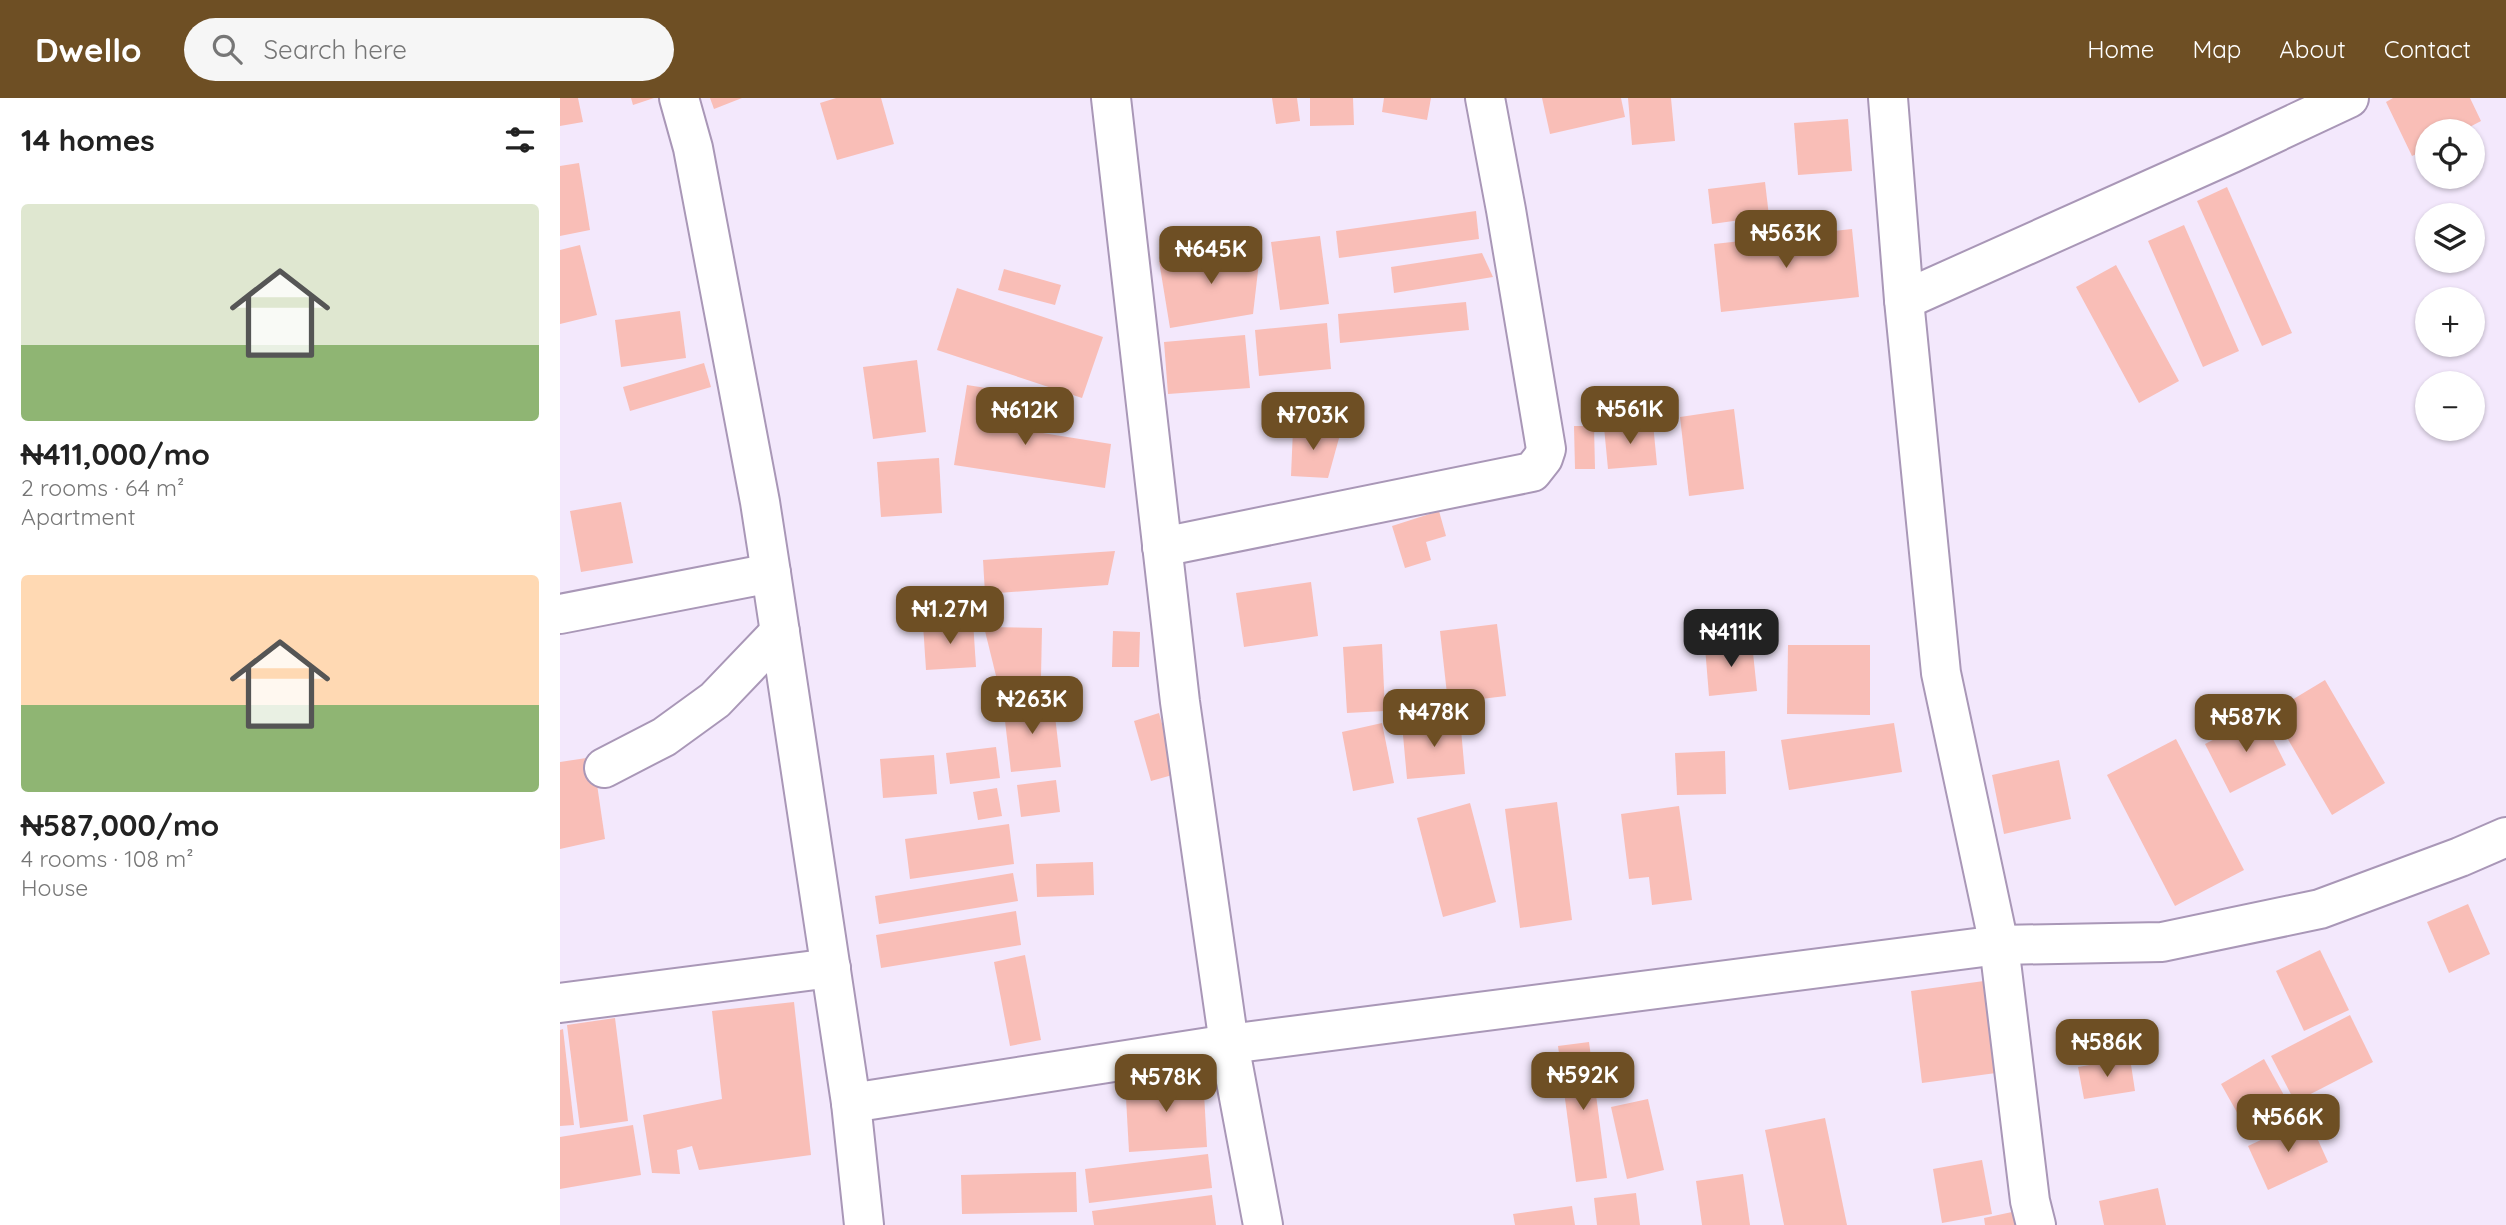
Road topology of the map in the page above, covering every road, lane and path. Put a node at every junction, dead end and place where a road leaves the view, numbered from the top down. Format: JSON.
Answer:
{"nodes":[{"id":1,"x":679,"y":98,"type":"edge"},
{"id":2,"x":1111,"y":98,"type":"edge"},
{"id":3,"x":1485,"y":98,"type":"edge"},
{"id":4,"x":1888,"y":98,"type":"edge"},
{"id":5,"x":2349,"y":98,"type":"edge"},
{"id":6,"x":1904,"y":300,"type":"junction"},
{"id":7,"x":1163,"y":547,"type":"junction"},
{"id":8,"x":771,"y":572,"type":"junction"},
{"id":9,"x":560,"y":614,"type":"edge"},
{"id":10,"x":780,"y":632,"type":"junction"},
{"id":11,"x":604,"y":768,"type":"dead end"},
{"id":12,"x":2506,"y":837,"type":"edge"},
{"id":13,"x":1999,"y":944,"type":"junction"},
{"id":14,"x":831,"y":968,"type":"junction"},
{"id":15,"x":560,"y":1003,"type":"edge"},
{"id":16,"x":1229,"y":1044,"type":"junction"},
{"id":17,"x":851,"y":1103,"type":"junction"},
{"id":18,"x":864,"y":1225,"type":"edge"},
{"id":19,"x":1263,"y":1225,"type":"edge"},
{"id":20,"x":2036,"y":1225,"type":"edge"}],
"edges":[{"from":1,"to":8,"type":"street"},
{"from":2,"to":7,"type":"street"},
{"from":3,"to":7,"type":"street"},
{"from":4,"to":6,"type":"street"},
{"from":5,"to":6,"type":"street"},
{"from":6,"to":13,"type":"street"},
{"from":7,"to":16,"type":"street"},
{"from":8,"to":9,"type":"street"},
{"from":8,"to":10,"type":"street"},
{"from":10,"to":11,"type":"street"},
{"from":10,"to":14,"type":"street"},
{"from":12,"to":13,"type":"street"},
{"from":13,"to":16,"type":"street"},
{"from":13,"to":20,"type":"street"},
{"from":14,"to":15,"type":"street"},
{"from":14,"to":17,"type":"street"},
{"from":16,"to":17,"type":"street"},
{"from":16,"to":19,"type":"street"},
{"from":17,"to":18,"type":"street"}]}
